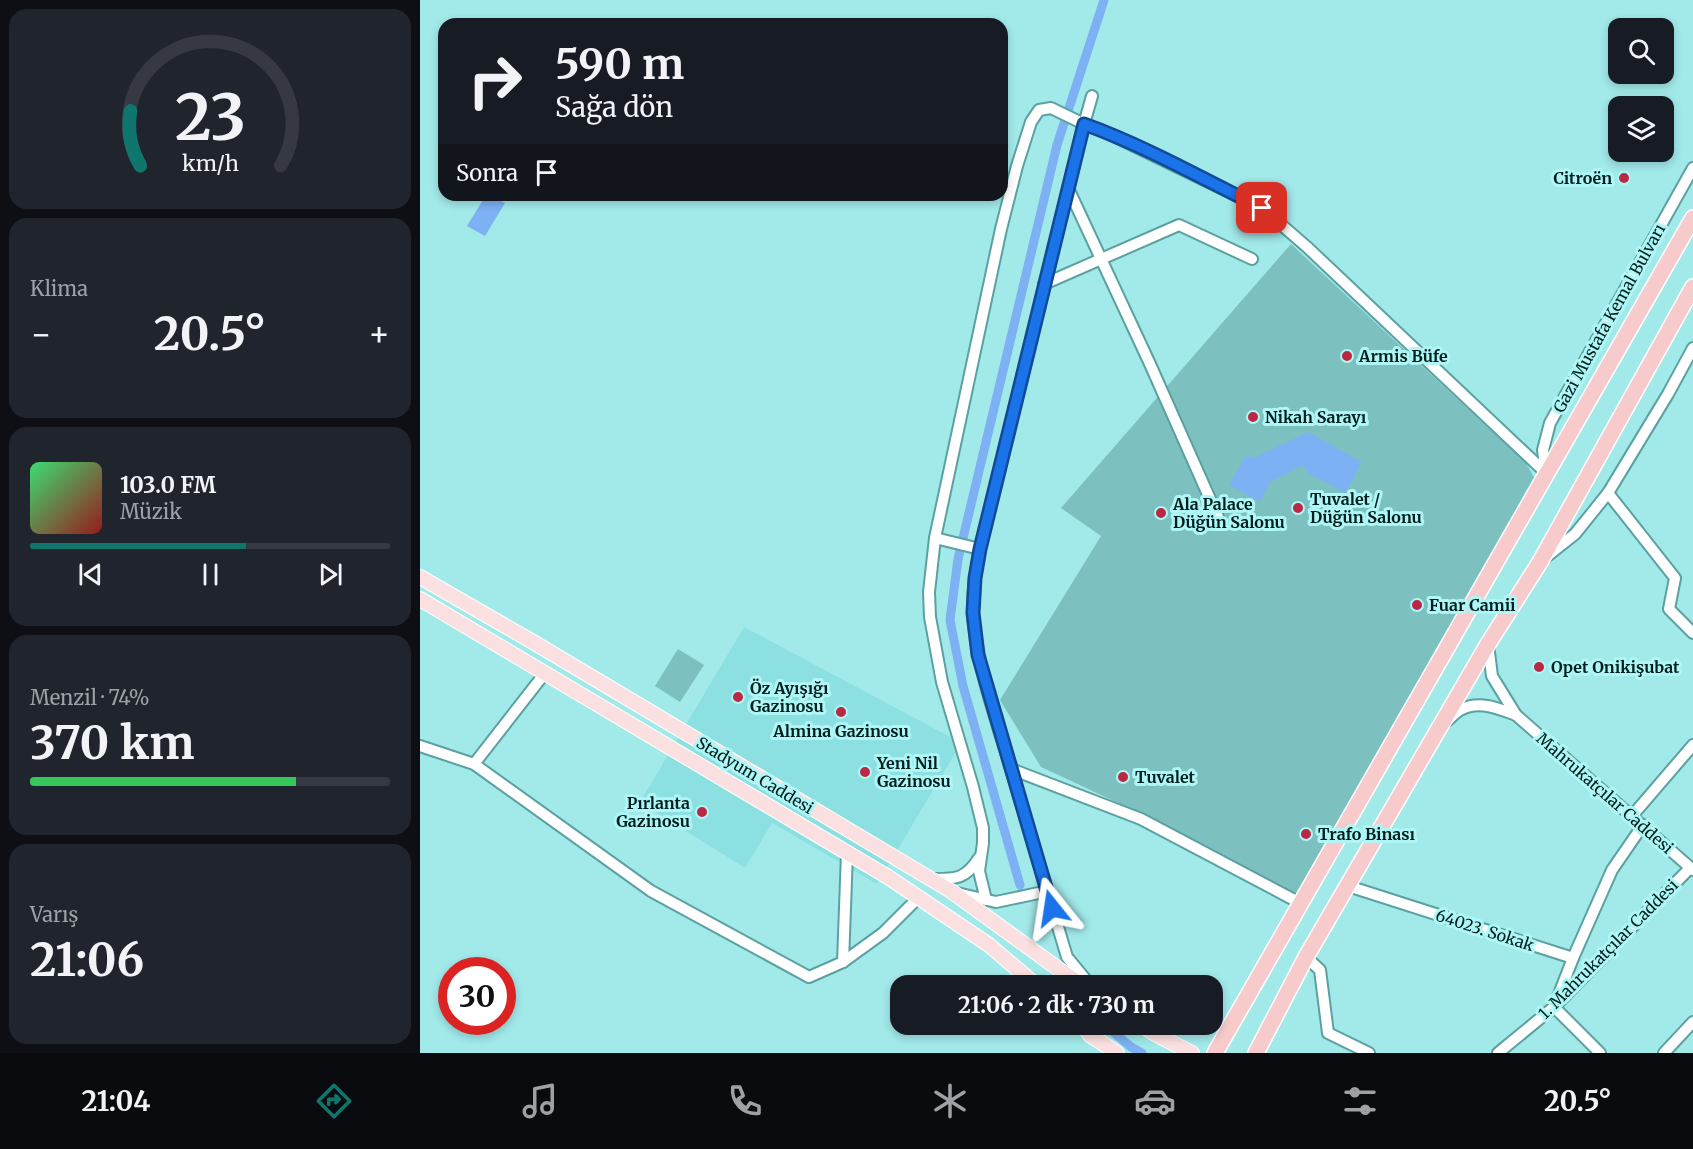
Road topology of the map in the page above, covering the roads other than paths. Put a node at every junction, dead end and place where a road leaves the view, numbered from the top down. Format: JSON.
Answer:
{"nodes":[{"id":1,"x":1092,"y":96,"type":"dead end"},
{"id":2,"x":1079,"y":121,"type":"junction"},
{"id":3,"x":1693,"y":168,"type":"edge"},
{"id":4,"x":1068,"y":188,"type":"junction"},
{"id":5,"x":1693,"y":218,"type":"edge"},
{"id":6,"x":1102,"y":259,"type":"junction"},
{"id":7,"x":1252,"y":259,"type":"dead end"},
{"id":8,"x":1044,"y":284,"type":"junction"},
{"id":9,"x":1693,"y":287,"type":"edge"},
{"id":10,"x":1693,"y":348,"type":"edge"},
{"id":11,"x":1546,"y":473,"type":"junction"},
{"id":12,"x":1608,"y":493,"type":"junction"},
{"id":13,"x":1218,"y":517,"type":"dead end"},
{"id":14,"x":935,"y":538,"type":"junction"},
{"id":15,"x":980,"y":549,"type":"junction"},
{"id":16,"x":1540,"y":562,"type":"junction"},
{"id":17,"x":420,"y":577,"type":"edge"},
{"id":18,"x":420,"y":599,"type":"edge"},
{"id":19,"x":1693,"y":633,"type":"edge"},
{"id":20,"x":1488,"y":644,"type":"junction"},
{"id":21,"x":545,"y":673,"type":"junction"},
{"id":22,"x":1516,"y":715,"type":"junction"},
{"id":23,"x":1441,"y":726,"type":"junction"},
{"id":24,"x":1693,"y":745,"type":"edge"},
{"id":25,"x":421,"y":747,"type":"edge"},
{"id":26,"x":474,"y":764,"type":"junction"},
{"id":27,"x":1011,"y":769,"type":"junction"},
{"id":28,"x":1632,"y":816,"type":"junction"},
{"id":29,"x":1643,"y":825,"type":"junction"},
{"id":30,"x":847,"y":853,"type":"junction"},
{"id":31,"x":982,"y":853,"type":"junction"},
{"id":32,"x":1692,"y":869,"type":"edge"},
{"id":33,"x":929,"y":879,"type":"junction"},
{"id":34,"x":1348,"y":886,"type":"junction"},
{"id":35,"x":951,"y":891,"type":"junction"},
{"id":36,"x":1048,"y":891,"type":"junction"},
{"id":37,"x":919,"y":897,"type":"junction"},
{"id":38,"x":986,"y":900,"type":"junction"},
{"id":39,"x":1300,"y":903,"type":"junction"},
{"id":40,"x":1306,"y":957,"type":"junction"},
{"id":41,"x":1573,"y":958,"type":"junction"},
{"id":42,"x":843,"y":962,"type":"junction"},
{"id":43,"x":1024,"y":975,"type":"edge"},
{"id":44,"x":1067,"y":975,"type":"edge"},
{"id":45,"x":1082,"y":975,"type":"edge"},
{"id":46,"x":1554,"y":1007,"type":"junction"},
{"id":47,"x":1693,"y":1022,"type":"edge"},
{"id":48,"x":1090,"y":1035,"type":"edge"},
{"id":49,"x":1159,"y":1035,"type":"edge"},
{"id":50,"x":1117,"y":1053,"type":"edge"},
{"id":51,"x":1191,"y":1053,"type":"edge"},
{"id":52,"x":1215,"y":1053,"type":"edge"},
{"id":53,"x":1256,"y":1053,"type":"edge"},
{"id":54,"x":1369,"y":1053,"type":"edge"},
{"id":55,"x":1498,"y":1053,"type":"edge"},
{"id":56,"x":1600,"y":1053,"type":"edge"},
{"id":57,"x":1664,"y":1053,"type":"edge"}],
"edges":[{"from":1,"to":2,"type":"street"},
{"from":2,"to":4,"type":"street"},
{"from":2,"to":11,"type":"street"},
{"from":2,"to":14,"type":"street"},
{"from":3,"to":11,"type":"street","name":"Gazi Mustafa Kemal Bulvarı"},
{"from":4,"to":6,"type":"street"},
{"from":4,"to":8,"type":"street"},
{"from":5,"to":11,"type":"highway","name":"Gazi Mustafa Kemal Bulvarı"},
{"from":6,"to":7,"type":"street"},
{"from":6,"to":8,"type":"street"},
{"from":6,"to":13,"type":"street"},
{"from":8,"to":15,"type":"street"},
{"from":9,"to":16,"type":"highway"},
{"from":10,"to":12,"type":"street"},
{"from":11,"to":39,"type":"highway","name":"Gazi Mustafa Kemal Bulvarı"},
{"from":12,"to":16,"type":"street"},
{"from":12,"to":19,"type":"street"},
{"from":14,"to":15,"type":"street"},
{"from":14,"to":31,"type":"street"},
{"from":15,"to":27,"type":"street"},
{"from":16,"to":20,"type":"highway"},
{"from":17,"to":33,"type":"main road","name":"Stadyum Caddesi"},
{"from":18,"to":21,"type":"main road","name":"Stadyum Caddesi"},
{"from":20,"to":22,"type":"street","name":"Mahrukatçılar Caddesi"},
{"from":20,"to":23,"type":"highway"},
{"from":21,"to":26,"type":"street"},
{"from":21,"to":30,"type":"main road","name":"Stadyum Caddesi"},
{"from":22,"to":23,"type":"street","name":"Mahrukatçılar Caddesi"},
{"from":22,"to":28,"type":"street","name":"Mahrukatçılar Caddesi"},
{"from":23,"to":34,"type":"highway"},
{"from":24,"to":28,"type":"street"},
{"from":25,"to":26,"type":"street"},
{"from":26,"to":42,"type":"street"},
{"from":27,"to":36,"type":"street"},
{"from":27,"to":39,"type":"street"},
{"from":28,"to":29,"type":"street","name":"Mahrukatçılar Caddesi"},
{"from":29,"to":32,"type":"street","name":"Mahrukatçılar Caddesi"},
{"from":29,"to":41,"type":"street"},
{"from":30,"to":37,"type":"main road","name":"Stadyum Caddesi"},
{"from":30,"to":42,"type":"street"},
{"from":31,"to":33,"type":"street"},
{"from":31,"to":38,"type":"street"},
{"from":32,"to":46,"type":"street","name":"1. Mahrukatçılar Caddesi"},
{"from":33,"to":35,"type":"main road","name":"Stadyum Caddesi"},
{"from":34,"to":40,"type":"highway"},
{"from":34,"to":41,"type":"street","name":"64023. Sokak"},
{"from":35,"to":38,"type":"street"},
{"from":35,"to":44,"type":"main road","name":"Stadyum Caddesi"},
{"from":36,"to":38,"type":"street"},
{"from":36,"to":45,"type":"street"},
{"from":37,"to":42,"type":"street"},
{"from":37,"to":43,"type":"main road","name":"Stadyum Caddesi"},
{"from":39,"to":52,"type":"highway","name":"Gazi Mustafa Kemal Bulvarı"},
{"from":40,"to":53,"type":"highway"},
{"from":40,"to":54,"type":"street"},
{"from":41,"to":46,"type":"street"},
{"from":46,"to":55,"type":"street","name":"1. Mahrukatçılar Caddesi"},
{"from":46,"to":56,"type":"street"},
{"from":47,"to":57,"type":"street"},
{"from":48,"to":50,"type":"main road"},
{"from":49,"to":51,"type":"main road"}]}
